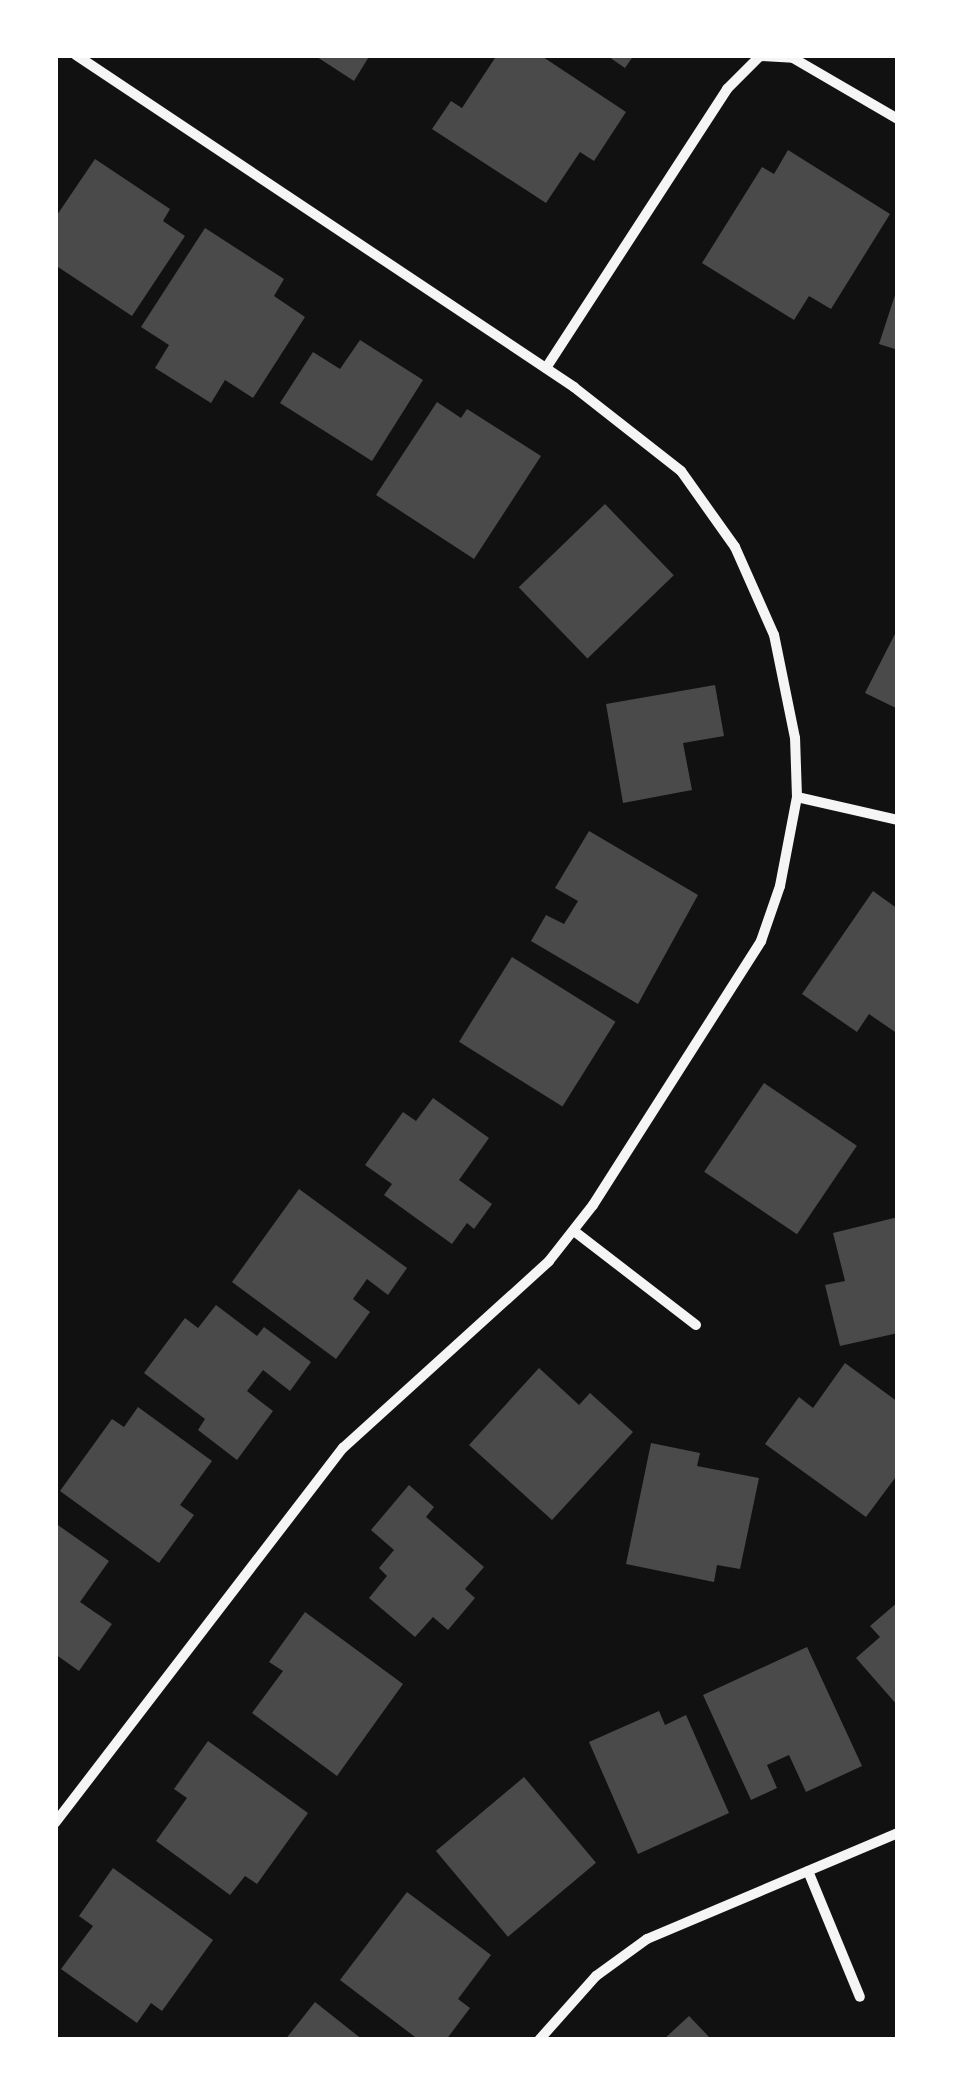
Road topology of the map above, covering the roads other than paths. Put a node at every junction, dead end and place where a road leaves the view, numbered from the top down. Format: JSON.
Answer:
{"nodes":[{"id":1,"x":76,"y":55,"type":"edge"},
{"id":2,"x":760,"y":56,"type":"edge"},
{"id":3,"x":898,"y":119,"type":"edge"},
{"id":4,"x":546,"y":368,"type":"junction"},
{"id":5,"x":797,"y":797,"type":"junction"},
{"id":6,"x":898,"y":820,"type":"edge"},
{"id":7,"x":574,"y":1231,"type":"junction"},
{"id":8,"x":696,"y":1325,"type":"dead end"},
{"id":9,"x":55,"y":1823,"type":"edge"},
{"id":10,"x":898,"y":1833,"type":"edge"},
{"id":11,"x":808,"y":1870,"type":"junction"},
{"id":12,"x":860,"y":1996,"type":"dead end"},
{"id":13,"x":540,"y":2040,"type":"edge"}],
"edges":[{"from":1,"to":4,"type":"street"},
{"from":2,"to":3,"type":"street"},
{"from":2,"to":4,"type":"street"},
{"from":4,"to":5,"type":"street"},
{"from":5,"to":6,"type":"street"},
{"from":5,"to":7,"type":"street"},
{"from":7,"to":8,"type":"street"},
{"from":7,"to":9,"type":"street"},
{"from":10,"to":11,"type":"street"},
{"from":11,"to":12,"type":"street"},
{"from":11,"to":13,"type":"street"}]}
